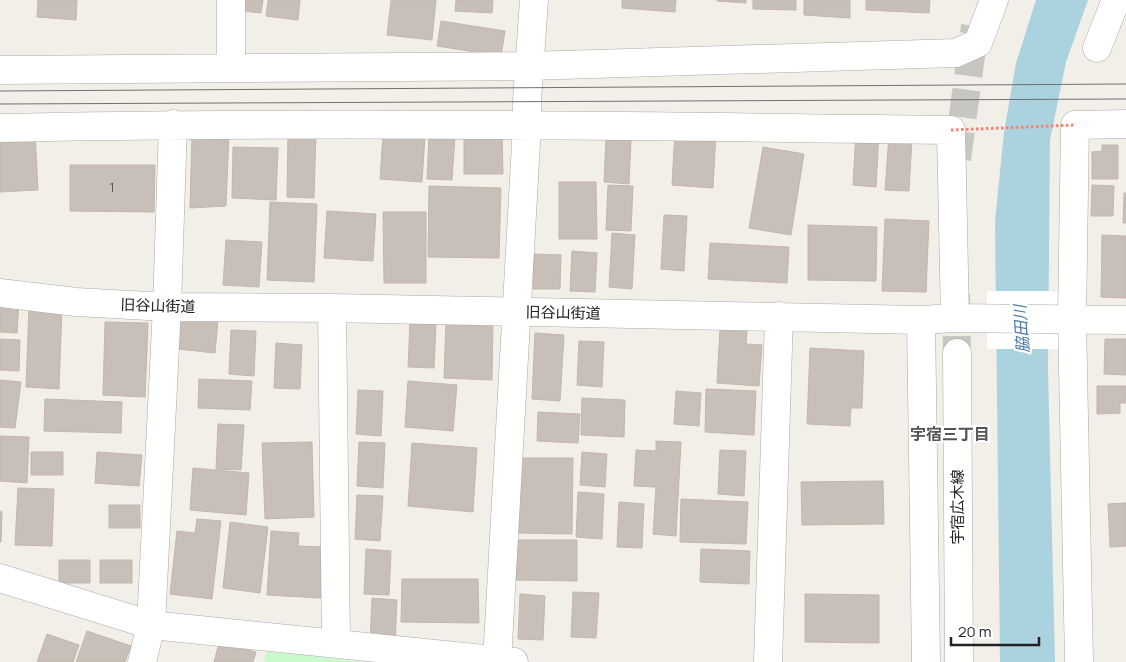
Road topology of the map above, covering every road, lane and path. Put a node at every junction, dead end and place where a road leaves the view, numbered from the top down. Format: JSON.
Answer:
{"nodes":[{"id":1,"x":231,"y":0,"type":"edge"},
{"id":2,"x":534,"y":0,"type":"edge"},
{"id":3,"x":994,"y":0,"type":"edge"},
{"id":4,"x":1116,"y":0,"type":"edge"},
{"id":5,"x":1097,"y":48,"type":"dead end"},
{"id":6,"x":529,"y":66,"type":"junction"},
{"id":7,"x":231,"y":68,"type":"junction"},
{"id":8,"x":0,"y":70,"type":"edge"},
{"id":9,"x":173,"y":124,"type":"junction"},
{"id":10,"x":1126,"y":124,"type":"edge"},
{"id":11,"x":527,"y":125,"type":"junction"},
{"id":12,"x":1074,"y":125,"type":"junction"},
{"id":13,"x":0,"y":128,"type":"edge"},
{"id":14,"x":951,"y":130,"type":"junction"},
{"id":15,"x":0,"y":294,"type":"edge"},
{"id":16,"x":167,"y":307,"type":"junction"},
{"id":17,"x":332,"y":308,"type":"junction"},
{"id":18,"x":515,"y":312,"type":"junction"},
{"id":19,"x":779,"y":316,"type":"junction"},
{"id":20,"x":955,"y":318,"type":"junction"},
{"id":21,"x":1064,"y":318,"type":"junction"},
{"id":22,"x":922,"y":320,"type":"junction"},
{"id":23,"x":1126,"y":320,"type":"edge"},
{"id":24,"x":957,"y":353,"type":"tunnel mouth"},
{"id":25,"x":0,"y":578,"type":"edge"},
{"id":26,"x":151,"y":625,"type":"junction"},
{"id":27,"x":336,"y":644,"type":"junction"},
{"id":28,"x":503,"y":661,"type":"edge"},
{"id":29,"x":142,"y":662,"type":"edge"},
{"id":30,"x":768,"y":662,"type":"edge"},
{"id":31,"x":926,"y":662,"type":"edge"},
{"id":32,"x":959,"y":662,"type":"edge"},
{"id":33,"x":1078,"y":662,"type":"edge"}],
"edges":[{"from":1,"to":7,"type":"street"},
{"from":2,"to":6,"type":"street"},
{"from":3,"to":6,"type":"street"},
{"from":4,"to":5,"type":"street"},
{"from":6,"to":7,"type":"street"},
{"from":6,"to":11,"type":"street"},
{"from":7,"to":8,"type":"street"},
{"from":9,"to":11,"type":"street"},
{"from":9,"to":13,"type":"street"},
{"from":9,"to":16,"type":"street"},
{"from":10,"to":12,"type":"street"},
{"from":11,"to":14,"type":"street"},
{"from":11,"to":18,"type":"street"},
{"from":12,"to":14,"type":"path","bridge":true},
{"from":12,"to":21,"type":"street"},
{"from":14,"to":20,"type":"street"},
{"from":15,"to":16,"type":"street","name":"旧谷山街道"},
{"from":16,"to":17,"type":"street","name":"旧谷山街道"},
{"from":16,"to":26,"type":"street"},
{"from":17,"to":18,"type":"street","name":"旧谷山街道"},
{"from":17,"to":27,"type":"street"},
{"from":18,"to":19,"type":"street","name":"旧谷山街道"},
{"from":18,"to":28,"type":"street"},
{"from":19,"to":22,"type":"street","name":"旧谷山街道"},
{"from":19,"to":30,"type":"street"},
{"from":20,"to":21,"type":"street","name":"旧谷山街道"},
{"from":20,"to":22,"type":"street","name":"旧谷山街道"},
{"from":21,"to":23,"type":"street","name":"旧谷山街道"},
{"from":21,"to":33,"type":"street"},
{"from":22,"to":31,"type":"street"},
{"from":24,"to":32,"type":"street","name":"宇宿広木線"},
{"from":25,"to":26,"type":"street"},
{"from":26,"to":27,"type":"street"},
{"from":26,"to":29,"type":"street"},
{"from":27,"to":28,"type":"street"}]}
